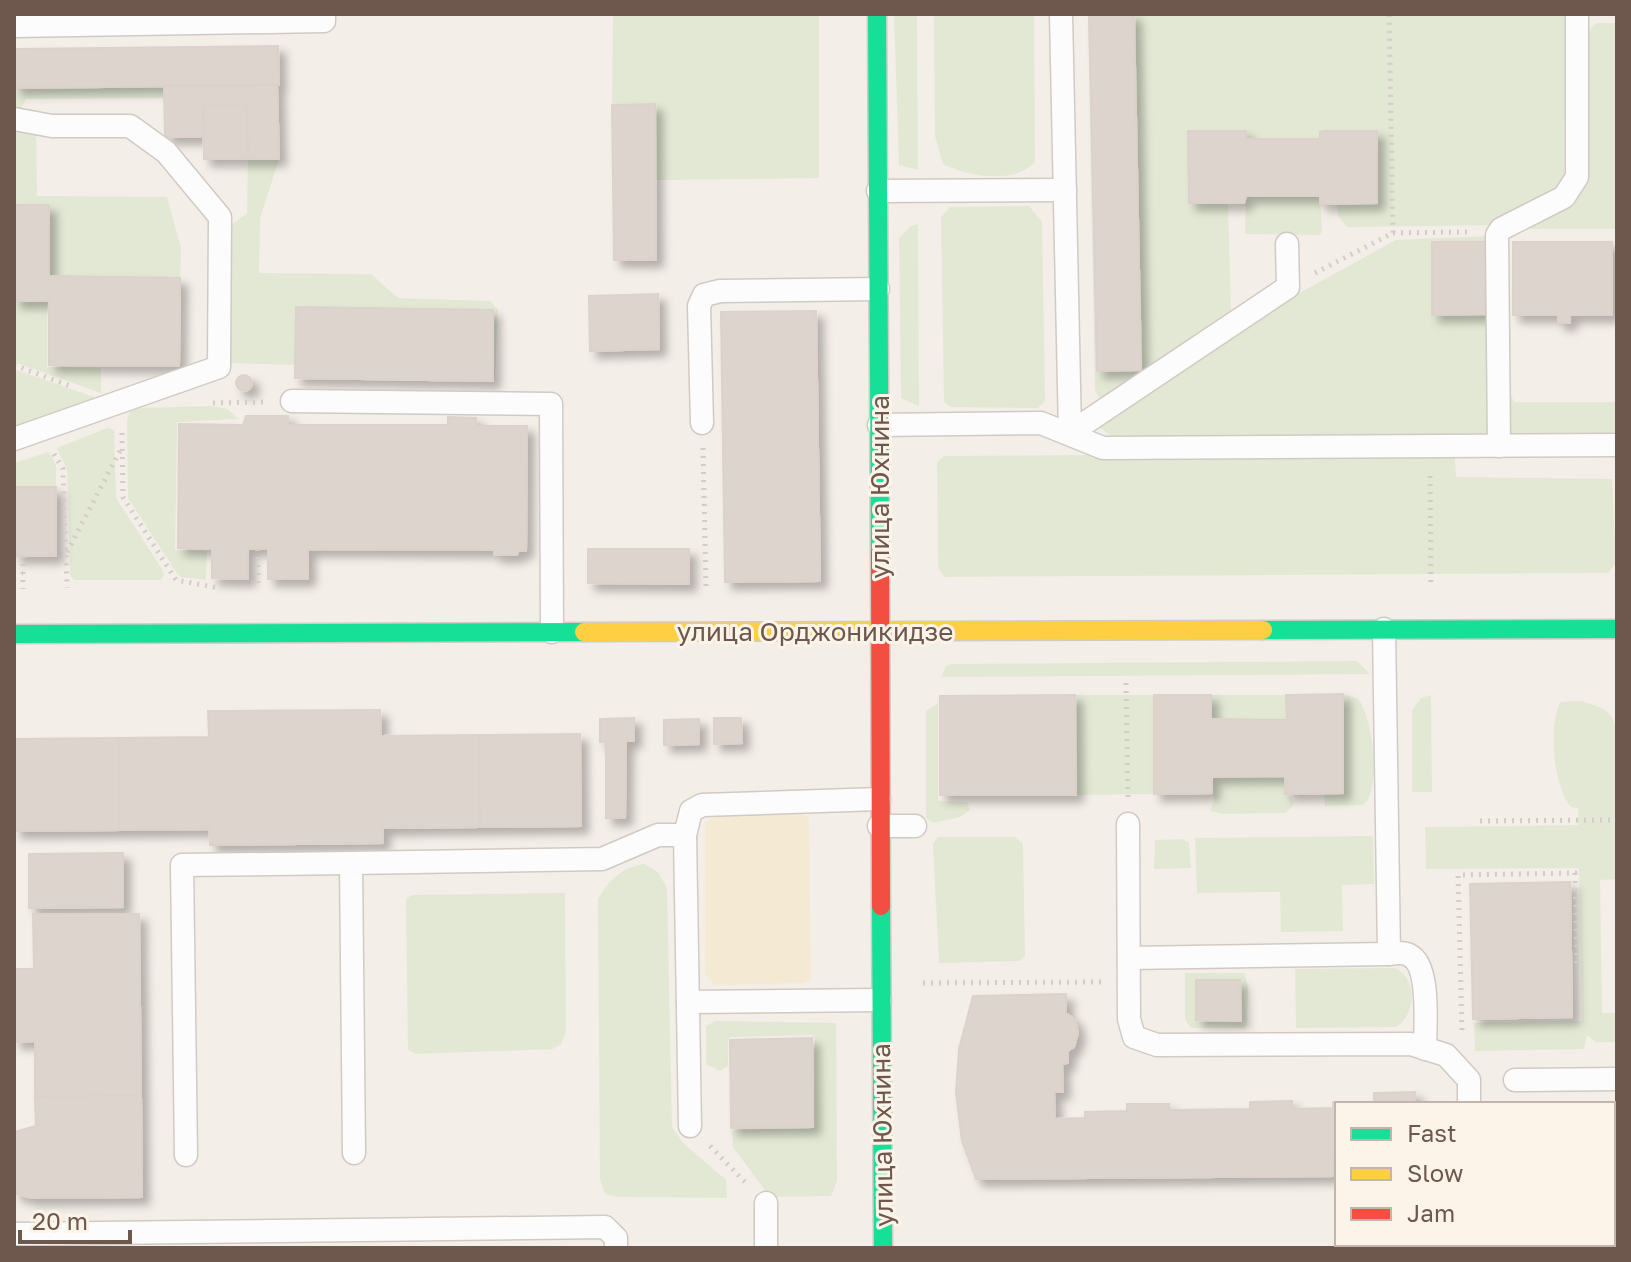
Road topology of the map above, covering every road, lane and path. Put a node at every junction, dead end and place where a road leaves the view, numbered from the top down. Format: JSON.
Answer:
{"nodes":[{"id":1,"x":324,"y":14,"type":"edge"},
{"id":2,"x":877,"y":14,"type":"edge"},
{"id":3,"x":1061,"y":14,"type":"edge"},
{"id":4,"x":1389,"y":14,"type":"edge"},
{"id":5,"x":1577,"y":14,"type":"edge"},
{"id":6,"x":14,"y":26,"type":"edge"},
{"id":7,"x":14,"y":119,"type":"edge"},
{"id":8,"x":1065,"y":190,"type":"junction"},
{"id":9,"x":878,"y":191,"type":"junction"},
{"id":10,"x":1498,"y":232,"type":"junction"},
{"id":11,"x":1393,"y":233,"type":"junction"},
{"id":12,"x":1287,"y":244,"type":"dead end"},
{"id":13,"x":1288,"y":287,"type":"junction"},
{"id":14,"x":878,"y":289,"type":"junction"},
{"id":15,"x":14,"y":365,"type":"edge"},
{"id":16,"x":292,"y":401,"type":"dead end"},
{"id":17,"x":119,"y":402,"type":"junction"},
{"id":18,"x":702,"y":423,"type":"joint"},
{"id":19,"x":879,"y":425,"type":"junction"},
{"id":20,"x":38,"y":430,"type":"junction"},
{"id":21,"x":1070,"y":433,"type":"junction"},
{"id":22,"x":14,"y":439,"type":"edge"},
{"id":23,"x":1617,"y":445,"type":"edge"},
{"id":24,"x":122,"y":446,"type":"junction"},
{"id":25,"x":1429,"y":446,"type":"junction"},
{"id":26,"x":1499,"y":446,"type":"junction"},
{"id":27,"x":258,"y":549,"type":"dead end"},
{"id":28,"x":66,"y":554,"type":"junction"},
{"id":29,"x":23,"y":556,"type":"dead end"},
{"id":30,"x":14,"y":573,"type":"edge"},
{"id":31,"x":23,"y":573,"type":"junction"},
{"id":32,"x":1431,"y":587,"type":"dead end"},
{"id":33,"x":67,"y":588,"type":"dead end"},
{"id":34,"x":219,"y":588,"type":"dead end"},
{"id":35,"x":23,"y":589,"type":"dead end"},
{"id":36,"x":258,"y":589,"type":"dead end"},
{"id":37,"x":706,"y":589,"type":"dead end"},
{"id":38,"x":1384,"y":629,"type":"junction"},
{"id":39,"x":1617,"y":629,"type":"edge"},
{"id":40,"x":879,"y":631,"type":"junction"},
{"id":41,"x":552,"y":632,"type":"junction"},
{"id":42,"x":14,"y":634,"type":"edge"},
{"id":43,"x":1126,"y":683,"type":"dead end"},
{"id":44,"x":879,"y":799,"type":"junction"},
{"id":45,"x":1617,"y":820,"type":"edge"},
{"id":46,"x":1480,"y":821,"type":"dead end"},
{"id":47,"x":1128,"y":824,"type":"joint"},
{"id":48,"x":879,"y":826,"type":"junction"},
{"id":49,"x":915,"y":826,"type":"dead end"},
{"id":50,"x":685,"y":835,"type":"junction"},
{"id":51,"x":351,"y":863,"type":"junction"},
{"id":52,"x":1389,"y":954,"type":"junction"},
{"id":53,"x":1129,"y":958,"type":"junction"},
{"id":54,"x":1577,"y":967,"type":"dead end"},
{"id":55,"x":1129,"y":982,"type":"junction"},
{"id":56,"x":918,"y":983,"type":"dead end"},
{"id":57,"x":880,"y":1000,"type":"junction"},
{"id":58,"x":688,"y":1002,"type":"junction"},
{"id":59,"x":1425,"y":1049,"type":"junction"},
{"id":60,"x":1463,"y":1073,"type":"junction"},
{"id":61,"x":1617,"y":1079,"type":"edge"},
{"id":62,"x":1515,"y":1080,"type":"dead end"},
{"id":63,"x":1469,"y":1102,"type":"edge"},
{"id":64,"x":690,"y":1126,"type":"joint"},
{"id":65,"x":354,"y":1153,"type":"dead end"},
{"id":66,"x":186,"y":1155,"type":"dead end"},
{"id":67,"x":766,"y":1203,"type":"joint"},
{"id":68,"x":266,"y":1229,"type":"junction"},
{"id":69,"x":14,"y":1234,"type":"edge"},
{"id":70,"x":281,"y":1248,"type":"edge"},
{"id":71,"x":616,"y":1248,"type":"edge"},
{"id":72,"x":766,"y":1248,"type":"edge"},
{"id":73,"x":883,"y":1248,"type":"edge"}],
"edges":[{"from":1,"to":6,"type":"lane"},
{"from":2,"to":9,"type":"main road","name":"улица Юхнина"},
{"from":3,"to":8,"type":"lane"},
{"from":4,"to":11,"type":"path"},
{"from":5,"to":10,"type":"lane"},
{"from":7,"to":17,"type":"lane"},
{"from":8,"to":9,"type":"lane"},
{"from":8,"to":21,"type":"lane"},
{"from":9,"to":14,"type":"main road","name":"улица Юхнина"},
{"from":10,"to":11,"type":"path"},
{"from":10,"to":26,"type":"lane"},
{"from":11,"to":13,"type":"path"},
{"from":12,"to":13,"type":"lane"},
{"from":13,"to":21,"type":"lane"},
{"from":14,"to":18,"type":"lane"},
{"from":14,"to":19,"type":"main road","name":"улица Юхнина"},
{"from":15,"to":17,"type":"path"},
{"from":16,"to":41,"type":"lane"},
{"from":17,"to":20,"type":"lane"},
{"from":17,"to":24,"type":"path"},
{"from":18,"to":37,"type":"path"},
{"from":19,"to":21,"type":"lane"},
{"from":19,"to":40,"type":"main road","name":"улица Юхнина"},
{"from":20,"to":22,"type":"lane"},
{"from":20,"to":28,"type":"path"},
{"from":21,"to":25,"type":"lane"},
{"from":23,"to":26,"type":"lane"},
{"from":24,"to":28,"type":"path"},
{"from":24,"to":34,"type":"path"},
{"from":25,"to":26,"type":"lane"},
{"from":25,"to":32,"type":"path"},
{"from":27,"to":36,"type":"path"},
{"from":28,"to":33,"type":"path"},
{"from":29,"to":31,"type":"path"},
{"from":30,"to":31,"type":"path"},
{"from":31,"to":35,"type":"path"},
{"from":38,"to":39,"type":"main road","name":"улица Орджоникидзе"},
{"from":38,"to":40,"type":"main road","name":"улица Орджоникидзе"},
{"from":38,"to":52,"type":"lane"},
{"from":40,"to":41,"type":"main road","name":"улица Орджоникидзе"},
{"from":40,"to":44,"type":"main road","name":"улица Юхнина"},
{"from":41,"to":42,"type":"main road","name":"улица Орджоникидзе"},
{"from":43,"to":47,"type":"path"},
{"from":44,"to":48,"type":"main road","name":"улица Юхнина"},
{"from":44,"to":50,"type":"lane"},
{"from":45,"to":46,"type":"path"},
{"from":47,"to":53,"type":"lane"},
{"from":48,"to":49,"type":"lane"},
{"from":48,"to":57,"type":"main road","name":"улица Юхнина"},
{"from":50,"to":51,"type":"lane"},
{"from":50,"to":58,"type":"lane"},
{"from":51,"to":65,"type":"lane"},
{"from":51,"to":66,"type":"lane"},
{"from":52,"to":53,"type":"lane"},
{"from":52,"to":59,"type":"lane"},
{"from":53,"to":55,"type":"lane"},
{"from":54,"to":60,"type":"path"},
{"from":55,"to":56,"type":"path"},
{"from":55,"to":59,"type":"lane"},
{"from":57,"to":58,"type":"lane"},
{"from":57,"to":73,"type":"main road","name":"улица Юхнина"},
{"from":58,"to":64,"type":"lane"},
{"from":59,"to":60,"type":"lane"},
{"from":60,"to":63,"type":"lane"},
{"from":61,"to":62,"type":"lane"},
{"from":64,"to":67,"type":"path"},
{"from":67,"to":72,"type":"lane"},
{"from":68,"to":69,"type":"lane"},
{"from":68,"to":70,"type":"lane"},
{"from":68,"to":71,"type":"lane"}]}
